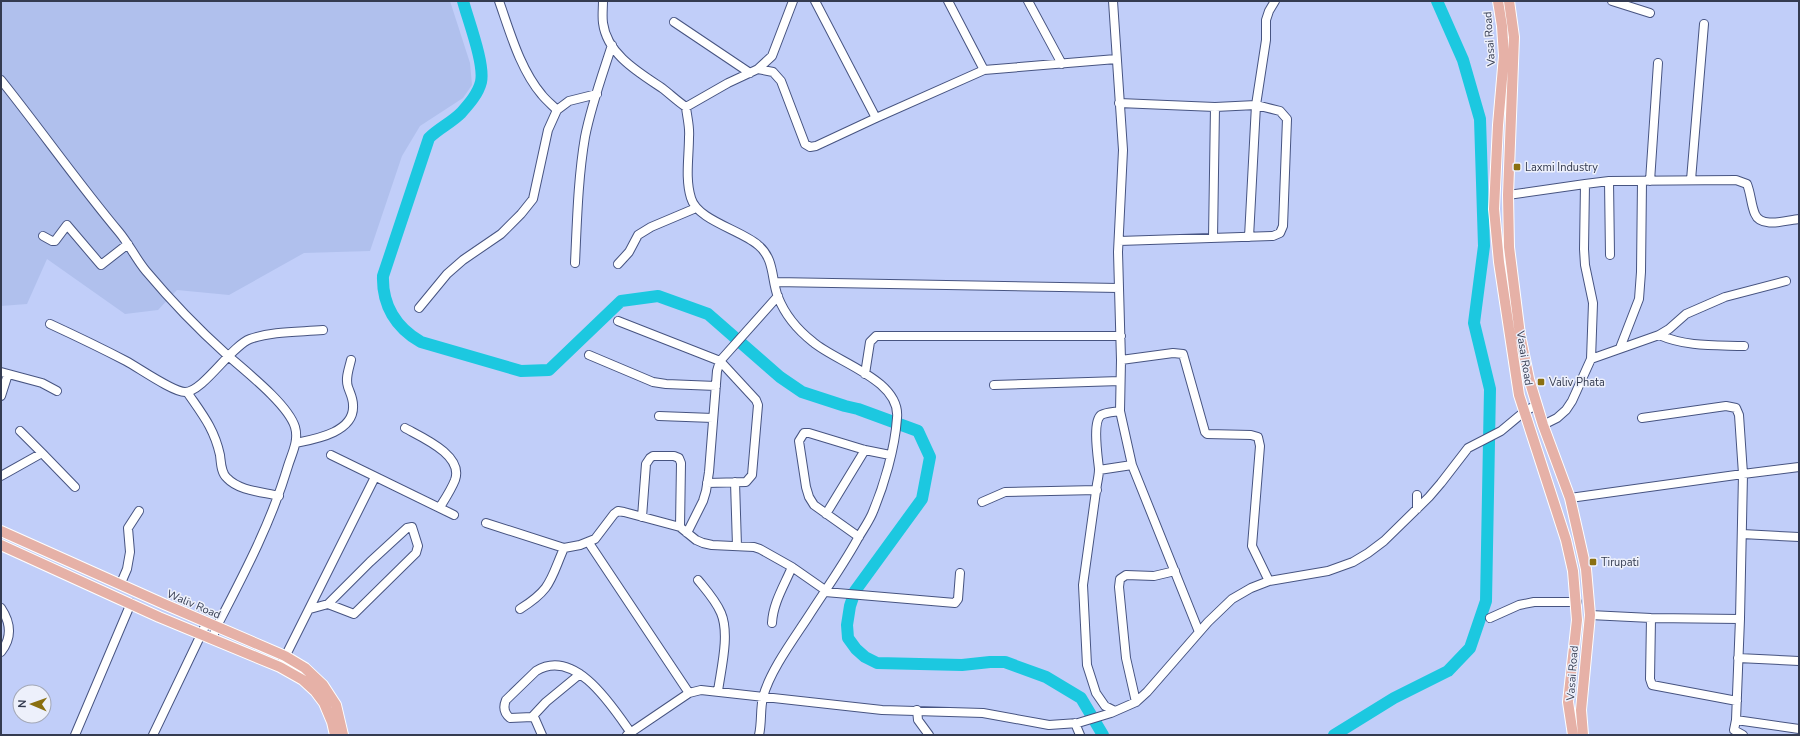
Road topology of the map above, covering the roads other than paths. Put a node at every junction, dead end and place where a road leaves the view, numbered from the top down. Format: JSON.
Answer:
{"nodes":[{"id":1,"x":498,"y":1,"type":"edge"},
{"id":2,"x":603,"y":1,"type":"edge"},
{"id":3,"x":793,"y":1,"type":"edge"},
{"id":4,"x":815,"y":1,"type":"edge"},
{"id":5,"x":948,"y":1,"type":"edge"},
{"id":6,"x":1028,"y":1,"type":"edge"},
{"id":7,"x":1113,"y":1,"type":"edge"},
{"id":8,"x":1275,"y":1,"type":"edge"},
{"id":9,"x":1498,"y":1,"type":"edge"},
{"id":10,"x":1509,"y":1,"type":"edge"},
{"id":11,"x":1612,"y":1,"type":"edge"},
{"id":12,"x":1650,"y":13,"type":"dead end"},
{"id":13,"x":674,"y":22,"type":"dead end"},
{"id":14,"x":1704,"y":24,"type":"dead end"},
{"id":15,"x":612,"y":45,"type":"junction"},
{"id":16,"x":1116,"y":59,"type":"junction"},
{"id":17,"x":1658,"y":63,"type":"dead end"},
{"id":18,"x":1062,"y":64,"type":"junction"},
{"id":19,"x":758,"y":69,"type":"junction"},
{"id":20,"x":984,"y":70,"type":"junction"},
{"id":21,"x":750,"y":73,"type":"junction"},
{"id":22,"x":1,"y":80,"type":"edge"},
{"id":23,"x":597,"y":94,"type":"junction"},
{"id":24,"x":1119,"y":103,"type":"junction"},
{"id":25,"x":1256,"y":105,"type":"junction"},
{"id":26,"x":686,"y":107,"type":"junction"},
{"id":27,"x":1215,"y":107,"type":"junction"},
{"id":28,"x":558,"y":110,"type":"junction"},
{"id":29,"x":876,"y":118,"type":"junction"},
{"id":30,"x":1691,"y":180,"type":"junction"},
{"id":31,"x":1609,"y":181,"type":"junction"},
{"id":32,"x":1646,"y":181,"type":"junction"},
{"id":33,"x":1585,"y":184,"type":"junction"},
{"id":34,"x":1508,"y":195,"type":"junction"},
{"id":35,"x":696,"y":208,"type":"junction"},
{"id":36,"x":1799,"y":218,"type":"edge"},
{"id":37,"x":44,"y":236,"type":"dead end"},
{"id":38,"x":1249,"y":237,"type":"junction"},
{"id":39,"x":1213,"y":238,"type":"junction"},
{"id":40,"x":1119,"y":241,"type":"junction"},
{"id":41,"x":128,"y":244,"type":"junction"},
{"id":42,"x":1610,"y":255,"type":"dead end"},
{"id":43,"x":575,"y":262,"type":"dead end"},
{"id":44,"x":618,"y":264,"type":"dead end"},
{"id":45,"x":1786,"y":281,"type":"dead end"},
{"id":46,"x":776,"y":282,"type":"junction"},
{"id":47,"x":1119,"y":288,"type":"junction"},
{"id":48,"x":778,"y":296,"type":"junction"},
{"id":49,"x":419,"y":308,"type":"dead end"},
{"id":50,"x":618,"y":321,"type":"dead end"},
{"id":51,"x":50,"y":324,"type":"dead end"},
{"id":52,"x":323,"y":330,"type":"dead end"},
{"id":53,"x":1659,"y":335,"type":"junction"},
{"id":54,"x":1121,"y":336,"type":"junction"},
{"id":55,"x":1744,"y":346,"type":"dead end"},
{"id":56,"x":1620,"y":348,"type":"junction"},
{"id":57,"x":589,"y":355,"type":"dead end"},
{"id":58,"x":229,"y":357,"type":"junction"},
{"id":59,"x":1591,"y":359,"type":"junction"},
{"id":60,"x":351,"y":360,"type":"dead end"},
{"id":61,"x":1121,"y":360,"type":"junction"},
{"id":62,"x":720,"y":361,"type":"junction"},
{"id":63,"x":5,"y":373,"type":"edge"},
{"id":64,"x":865,"y":374,"type":"junction"},
{"id":65,"x":1120,"y":381,"type":"junction"},
{"id":66,"x":994,"y":385,"type":"dead end"},
{"id":67,"x":716,"y":386,"type":"junction"},
{"id":68,"x":57,"y":391,"type":"dead end"},
{"id":69,"x":187,"y":392,"type":"junction"},
{"id":70,"x":1,"y":396,"type":"edge"},
{"id":71,"x":1537,"y":405,"type":"junction"},
{"id":72,"x":1120,"y":411,"type":"junction"},
{"id":73,"x":1525,"y":411,"type":"junction"},
{"id":74,"x":659,"y":416,"type":"dead end"},
{"id":75,"x":713,"y":418,"type":"junction"},
{"id":76,"x":1642,"y":418,"type":"dead end"},
{"id":77,"x":1543,"y":426,"type":"junction"},
{"id":78,"x":405,"y":428,"type":"dead end"},
{"id":79,"x":20,"y":431,"type":"dead end"},
{"id":80,"x":296,"y":443,"type":"junction"},
{"id":81,"x":865,"y":450,"type":"junction"},
{"id":82,"x":42,"y":454,"type":"junction"},
{"id":83,"x":331,"y":455,"type":"dead end"},
{"id":84,"x":890,"y":455,"type":"junction"},
{"id":85,"x":1132,"y":465,"type":"junction"},
{"id":86,"x":1795,"y":467,"type":"edge"},
{"id":87,"x":1099,"y":470,"type":"junction"},
{"id":88,"x":1743,"y":474,"type":"junction"},
{"id":89,"x":1799,"y":474,"type":"edge"},
{"id":90,"x":1,"y":476,"type":"edge"},
{"id":91,"x":375,"y":477,"type":"junction"},
{"id":92,"x":735,"y":482,"type":"junction"},
{"id":93,"x":707,"y":483,"type":"junction"},
{"id":94,"x":75,"y":487,"type":"dead end"},
{"id":95,"x":1097,"y":490,"type":"junction"},
{"id":96,"x":1417,"y":495,"type":"dead end"},
{"id":97,"x":279,"y":496,"type":"junction"},
{"id":98,"x":1570,"y":498,"type":"junction"},
{"id":99,"x":982,"y":502,"type":"dead end"},
{"id":100,"x":440,"y":507,"type":"junction"},
{"id":101,"x":1417,"y":509,"type":"junction"},
{"id":102,"x":139,"y":511,"type":"dead end"},
{"id":103,"x":826,"y":514,"type":"junction"},
{"id":104,"x":454,"y":515,"type":"dead end"},
{"id":105,"x":642,"y":517,"type":"junction"},
{"id":106,"x":486,"y":523,"type":"dead end"},
{"id":107,"x":684,"y":530,"type":"junction"},
{"id":108,"x":1,"y":531,"type":"edge"},
{"id":109,"x":1742,"y":534,"type":"junction"},
{"id":110,"x":859,"y":537,"type":"junction"},
{"id":111,"x":1799,"y":537,"type":"edge"},
{"id":112,"x":589,"y":543,"type":"junction"},
{"id":113,"x":1,"y":545,"type":"edge"},
{"id":114,"x":737,"y":546,"type":"junction"},
{"id":115,"x":564,"y":548,"type":"junction"},
{"id":116,"x":792,"y":568,"type":"junction"},
{"id":117,"x":1175,"y":571,"type":"junction"},
{"id":118,"x":960,"y":573,"type":"dead end"},
{"id":119,"x":698,"y":580,"type":"dead end"},
{"id":120,"x":1269,"y":581,"type":"junction"},
{"id":121,"x":121,"y":583,"type":"junction"},
{"id":122,"x":825,"y":591,"type":"junction"},
{"id":123,"x":1576,"y":602,"type":"junction"},
{"id":124,"x":131,"y":603,"type":"junction"},
{"id":125,"x":328,"y":604,"type":"junction"},
{"id":126,"x":1,"y":608,"type":"edge"},
{"id":127,"x":310,"y":609,"type":"junction"},
{"id":128,"x":520,"y":609,"type":"dead end"},
{"id":129,"x":1590,"y":615,"type":"junction"},
{"id":130,"x":1490,"y":618,"type":"dead end"},
{"id":131,"x":1651,"y":618,"type":"junction"},
{"id":132,"x":1740,"y":619,"type":"junction"},
{"id":133,"x":207,"y":622,"type":"junction"},
{"id":134,"x":772,"y":623,"type":"dead end"},
{"id":135,"x":217,"y":626,"type":"junction"},
{"id":136,"x":1199,"y":632,"type":"junction"},
{"id":137,"x":202,"y":635,"type":"junction"},
{"id":138,"x":212,"y":639,"type":"junction"},
{"id":139,"x":1,"y":652,"type":"edge"},
{"id":140,"x":286,"y":656,"type":"junction"},
{"id":141,"x":1738,"y":658,"type":"junction"},
{"id":142,"x":1799,"y":661,"type":"edge"},
{"id":143,"x":280,"y":667,"type":"junction"},
{"id":144,"x":580,"y":674,"type":"junction"},
{"id":145,"x":718,"y":691,"type":"junction"},
{"id":146,"x":689,"y":693,"type":"junction"},
{"id":147,"x":763,"y":696,"type":"junction"},
{"id":148,"x":1737,"y":701,"type":"junction"},
{"id":149,"x":1136,"y":702,"type":"junction"},
{"id":150,"x":917,"y":710,"type":"junction"},
{"id":151,"x":1113,"y":712,"type":"junction"},
{"id":152,"x":532,"y":717,"type":"junction"},
{"id":153,"x":1736,"y":720,"type":"junction"},
{"id":154,"x":1077,"y":723,"type":"junction"},
{"id":155,"x":1799,"y":729,"type":"edge"},
{"id":156,"x":1733,"y":732,"type":"edge"},
{"id":157,"x":629,"y":734,"type":"edge"},
{"id":158,"x":75,"y":735,"type":"edge"},
{"id":159,"x":153,"y":735,"type":"edge"},
{"id":160,"x":335,"y":735,"type":"edge"},
{"id":161,"x":343,"y":735,"type":"edge"},
{"id":162,"x":542,"y":735,"type":"edge"},
{"id":163,"x":760,"y":735,"type":"edge"},
{"id":164,"x":929,"y":735,"type":"edge"},
{"id":165,"x":1080,"y":735,"type":"edge"},
{"id":166,"x":1573,"y":735,"type":"edge"},
{"id":167,"x":1583,"y":735,"type":"edge"},
{"id":168,"x":1743,"y":735,"type":"edge"}],
"edges":[{"from":1,"to":28,"type":"street"},
{"from":2,"to":15,"type":"street"},
{"from":3,"to":19,"type":"street"},
{"from":4,"to":29,"type":"street"},
{"from":5,"to":20,"type":"street"},
{"from":6,"to":18,"type":"street"},
{"from":7,"to":16,"type":"street"},
{"from":8,"to":25,"type":"street"},
{"from":9,"to":73,"type":"main road","name":"Vasai Road"},
{"from":10,"to":34,"type":"main road","name":"Vasai Road"},
{"from":11,"to":12,"type":"street"},
{"from":13,"to":21,"type":"street"},
{"from":14,"to":30,"type":"street"},
{"from":15,"to":23,"type":"street"},
{"from":15,"to":26,"type":"street"},
{"from":16,"to":18,"type":"street"},
{"from":16,"to":24,"type":"street"},
{"from":17,"to":32,"type":"street"},
{"from":18,"to":20,"type":"street"},
{"from":19,"to":21,"type":"street"},
{"from":19,"to":29,"type":"street"},
{"from":20,"to":29,"type":"street"},
{"from":21,"to":26,"type":"street"},
{"from":22,"to":41,"type":"street"},
{"from":23,"to":28,"type":"street"},
{"from":23,"to":43,"type":"street"},
{"from":24,"to":27,"type":"street"},
{"from":24,"to":40,"type":"street"},
{"from":25,"to":27,"type":"street"},
{"from":25,"to":38,"type":"street"},
{"from":25,"to":38,"type":"street"},
{"from":26,"to":35,"type":"street"},
{"from":27,"to":39,"type":"street"},
{"from":28,"to":49,"type":"street"},
{"from":30,"to":32,"type":"street"},
{"from":30,"to":36,"type":"street"},
{"from":31,"to":32,"type":"street"},
{"from":31,"to":33,"type":"street"},
{"from":31,"to":42,"type":"street"},
{"from":32,"to":56,"type":"street"},
{"from":33,"to":34,"type":"street"},
{"from":33,"to":59,"type":"street"},
{"from":34,"to":71,"type":"main road","name":"Vasai Road"},
{"from":35,"to":44,"type":"street"},
{"from":35,"to":46,"type":"street"},
{"from":37,"to":41,"type":"street"},
{"from":38,"to":39,"type":"street"},
{"from":39,"to":40,"type":"street"},
{"from":40,"to":47,"type":"street"},
{"from":41,"to":58,"type":"street"},
{"from":45,"to":53,"type":"street"},
{"from":46,"to":47,"type":"street"},
{"from":46,"to":48,"type":"street"},
{"from":47,"to":54,"type":"street"},
{"from":48,"to":62,"type":"street"},
{"from":48,"to":64,"type":"street"},
{"from":50,"to":62,"type":"street"},
{"from":51,"to":69,"type":"street"},
{"from":52,"to":58,"type":"street"},
{"from":53,"to":55,"type":"street"},
{"from":53,"to":56,"type":"street"},
{"from":54,"to":61,"type":"street"},
{"from":54,"to":64,"type":"street"},
{"from":56,"to":59,"type":"street"},
{"from":57,"to":67,"type":"street"},
{"from":58,"to":69,"type":"street"},
{"from":58,"to":80,"type":"street"},
{"from":59,"to":77,"type":"street"},
{"from":60,"to":80,"type":"street"},
{"from":61,"to":65,"type":"street"},
{"from":61,"to":120,"type":"street"},
{"from":62,"to":67,"type":"street"},
{"from":62,"to":92,"type":"street"},
{"from":63,"to":68,"type":"street"},
{"from":63,"to":70,"type":"street"},
{"from":64,"to":84,"type":"street"},
{"from":65,"to":66,"type":"street"},
{"from":65,"to":72,"type":"street"},
{"from":67,"to":75,"type":"street"},
{"from":69,"to":97,"type":"street"},
{"from":71,"to":73,"type":"street"},
{"from":71,"to":77,"type":"main road","name":"Vasai Road"},
{"from":72,"to":85,"type":"street"},
{"from":72,"to":87,"type":"street"},
{"from":73,"to":101,"type":"street"},
{"from":73,"to":123,"type":"main road","name":"Vasai Road"},
{"from":74,"to":75,"type":"street"},
{"from":75,"to":93,"type":"street"},
{"from":76,"to":88,"type":"street"},
{"from":77,"to":98,"type":"main road","name":"Vasai Road"},
{"from":78,"to":100,"type":"street"},
{"from":79,"to":82,"type":"street"},
{"from":80,"to":97,"type":"street"},
{"from":81,"to":84,"type":"street"},
{"from":81,"to":103,"type":"street"},
{"from":81,"to":103,"type":"street"},
{"from":82,"to":90,"type":"street"},
{"from":82,"to":94,"type":"street"},
{"from":83,"to":91,"type":"street"},
{"from":84,"to":110,"type":"street"},
{"from":85,"to":87,"type":"street"},
{"from":85,"to":117,"type":"street"},
{"from":86,"to":88,"type":"street"},
{"from":86,"to":89,"type":"street"},
{"from":87,"to":95,"type":"street"},
{"from":88,"to":98,"type":"street"},
{"from":88,"to":109,"type":"street"},
{"from":91,"to":100,"type":"street"},
{"from":91,"to":127,"type":"street"},
{"from":92,"to":93,"type":"street"},
{"from":92,"to":114,"type":"street"},
{"from":93,"to":107,"type":"street"},
{"from":95,"to":99,"type":"street"},
{"from":95,"to":151,"type":"street"},
{"from":96,"to":101,"type":"street"},
{"from":97,"to":135,"type":"street"},
{"from":98,"to":129,"type":"main road","name":"Vasai Road"},
{"from":100,"to":104,"type":"street"},
{"from":101,"to":120,"type":"street"},
{"from":102,"to":121,"type":"street"},
{"from":103,"to":110,"type":"street"},
{"from":105,"to":107,"type":"street"},
{"from":105,"to":107,"type":"street"},
{"from":105,"to":112,"type":"street"},
{"from":106,"to":115,"type":"street"},
{"from":107,"to":114,"type":"street"},
{"from":108,"to":121,"type":"main road","name":"Waliv Road"},
{"from":109,"to":111,"type":"street"},
{"from":109,"to":132,"type":"street"},
{"from":110,"to":122,"type":"street"},
{"from":112,"to":115,"type":"street"},
{"from":112,"to":146,"type":"street"},
{"from":113,"to":124,"type":"main road"},
{"from":114,"to":116,"type":"street"},
{"from":115,"to":128,"type":"street"},
{"from":116,"to":122,"type":"street"},
{"from":116,"to":134,"type":"street"},
{"from":117,"to":136,"type":"street"},
{"from":117,"to":149,"type":"street"},
{"from":118,"to":122,"type":"street"},
{"from":119,"to":145,"type":"street"},
{"from":120,"to":136,"type":"street"},
{"from":121,"to":133,"type":"main road","name":"Waliv Road"},
{"from":122,"to":147,"type":"street"},
{"from":123,"to":130,"type":"street"},
{"from":123,"to":166,"type":"main road","name":"Vasai Road"},
{"from":124,"to":137,"type":"main road"},
{"from":124,"to":158,"type":"street"},
{"from":125,"to":125,"type":"street"},
{"from":125,"to":127,"type":"street"},
{"from":126,"to":139,"type":"street"},
{"from":127,"to":140,"type":"street"},
{"from":129,"to":131,"type":"street"},
{"from":129,"to":167,"type":"main road","name":"Vasai Road"},
{"from":131,"to":132,"type":"street"},
{"from":131,"to":148,"type":"street"},
{"from":132,"to":141,"type":"street"},
{"from":133,"to":135,"type":"main road","name":"Waliv Road"},
{"from":133,"to":137,"type":"street"},
{"from":135,"to":138,"type":"street"},
{"from":135,"to":140,"type":"main road","name":"Waliv Road"},
{"from":136,"to":149,"type":"street"},
{"from":137,"to":138,"type":"main road"},
{"from":137,"to":159,"type":"street"},
{"from":138,"to":143,"type":"main road"},
{"from":140,"to":143,"type":"street"},
{"from":140,"to":161,"type":"main road","name":"Waliv Road"},
{"from":141,"to":142,"type":"street"},
{"from":141,"to":148,"type":"street"},
{"from":143,"to":160,"type":"main road"},
{"from":144,"to":152,"type":"street"},
{"from":144,"to":152,"type":"street"},
{"from":144,"to":157,"type":"street"},
{"from":145,"to":146,"type":"street"},
{"from":145,"to":147,"type":"street"},
{"from":146,"to":157,"type":"street"},
{"from":147,"to":150,"type":"street"},
{"from":147,"to":163,"type":"street"},
{"from":148,"to":153,"type":"street"},
{"from":149,"to":151,"type":"street"},
{"from":150,"to":154,"type":"street"},
{"from":150,"to":164,"type":"street"},
{"from":151,"to":154,"type":"street"},
{"from":152,"to":162,"type":"street"},
{"from":153,"to":155,"type":"street"},
{"from":153,"to":156,"type":"street"},
{"from":154,"to":165,"type":"street"},
{"from":156,"to":168,"type":"street"}]}
